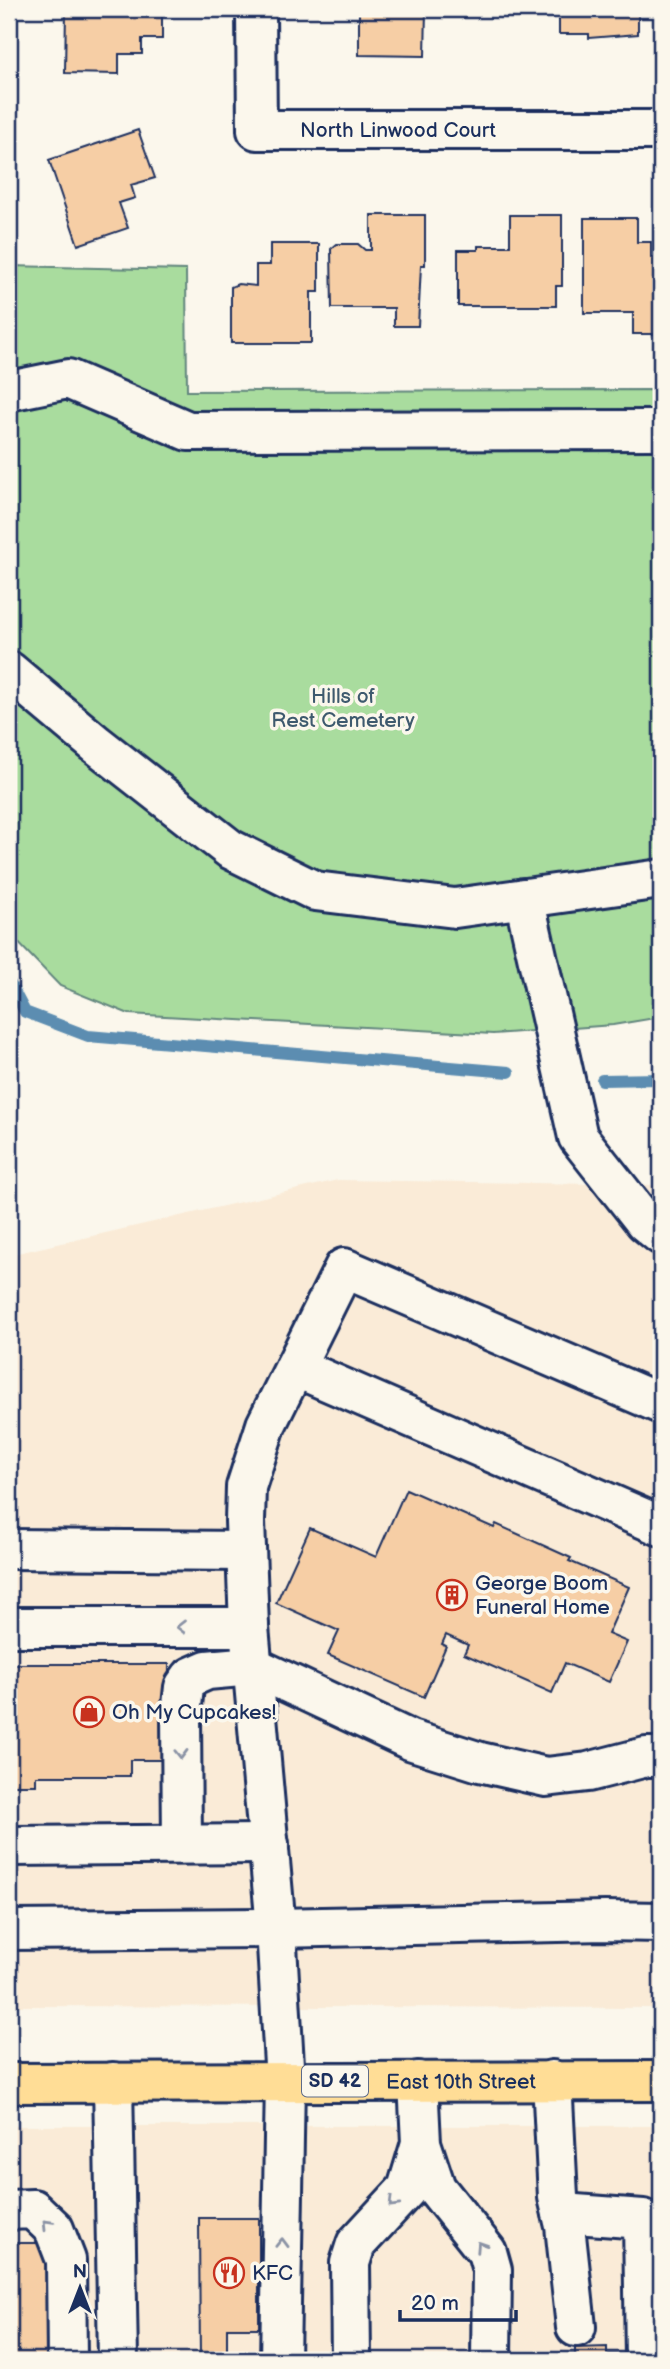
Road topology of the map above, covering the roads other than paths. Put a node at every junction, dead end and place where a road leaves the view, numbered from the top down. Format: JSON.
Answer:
{"nodes":[{"id":1,"x":256,"y":9,"type":"edge"},
{"id":2,"x":661,"y":130,"type":"edge"},
{"id":3,"x":9,"y":391,"type":"edge"},
{"id":4,"x":661,"y":430,"type":"edge"},
{"id":5,"x":9,"y":671,"type":"edge"},
{"id":6,"x":661,"y":880,"type":"edge"},
{"id":7,"x":524,"y":898,"type":"junction"},
{"id":8,"x":661,"y":1236,"type":"edge"},
{"id":9,"x":295,"y":1367,"type":"junction"},
{"id":10,"x":661,"y":1404,"type":"edge"},
{"id":11,"x":661,"y":1526,"type":"edge"},
{"id":12,"x":9,"y":1549,"type":"edge"},
{"id":13,"x":246,"y":1551,"type":"junction"},
{"id":14,"x":9,"y":1627,"type":"edge"},
{"id":15,"x":249,"y":1627,"type":"junction"},
{"id":16,"x":252,"y":1666,"type":"junction"},
{"id":17,"x":661,"y":1757,"type":"edge"},
{"id":18,"x":182,"y":1844,"type":"junction"},
{"id":19,"x":269,"y":1844,"type":"junction"},
{"id":20,"x":9,"y":1846,"type":"edge"},
{"id":21,"x":661,"y":1922,"type":"edge"},
{"id":22,"x":276,"y":1928,"type":"junction"},
{"id":23,"x":9,"y":1930,"type":"edge"},
{"id":24,"x":552,"y":2080,"type":"junction"},
{"id":25,"x":418,"y":2081,"type":"junction"},
{"id":26,"x":661,"y":2081,"type":"edge"},
{"id":27,"x":9,"y":2082,"type":"edge"},
{"id":28,"x":113,"y":2082,"type":"junction"},
{"id":29,"x":285,"y":2082,"type":"junction"},
{"id":30,"x":421,"y":2143,"type":"junction"},
{"id":31,"x":9,"y":2210,"type":"edge"},
{"id":32,"x":562,"y":2213,"type":"junction"},
{"id":33,"x":576,"y":2327,"type":"dead end"},
{"id":34,"x":67,"y":2360,"type":"edge"},
{"id":35,"x":118,"y":2360,"type":"edge"},
{"id":36,"x":280,"y":2360,"type":"edge"},
{"id":37,"x":351,"y":2360,"type":"edge"},
{"id":38,"x":491,"y":2360,"type":"edge"},
{"id":39,"x":645,"y":2360,"type":"edge"}],
"edges":[{"from":1,"to":2,"type":"street","name":"North Linwood Court"},
{"from":3,"to":4,"type":"street"},
{"from":5,"to":7,"type":"street"},
{"from":6,"to":7,"type":"street"},
{"from":7,"to":8,"type":"street"},
{"from":9,"to":10,"type":"street"},
{"from":9,"to":11,"type":"street"},
{"from":9,"to":13,"type":"street"},
{"from":12,"to":13,"type":"street"},
{"from":13,"to":15,"type":"street"},
{"from":15,"to":14,"type":"street","one_way":true},
{"from":15,"to":16,"type":"street"},
{"from":16,"to":17,"type":"street"},
{"from":16,"to":18,"type":"street","one_way":true},
{"from":16,"to":19,"type":"street"},
{"from":18,"to":19,"type":"street"},
{"from":18,"to":20,"type":"street"},
{"from":19,"to":22,"type":"street"},
{"from":21,"to":22,"type":"street"},
{"from":22,"to":23,"type":"street"},
{"from":22,"to":29,"type":"street"},
{"from":24,"to":25,"type":"main road","name":"East 10th Street","number":"SD 42"},
{"from":24,"to":26,"type":"main road","name":"East 10th Street","number":"SD 42"},
{"from":24,"to":32,"type":"street"},
{"from":25,"to":29,"type":"main road","name":"East 10th Street","number":"SD 42"},
{"from":25,"to":30,"type":"street"},
{"from":27,"to":28,"type":"main road","name":"East 10th Street","number":"SD 42"},
{"from":28,"to":29,"type":"main road","name":"East 10th Street","number":"SD 42"},
{"from":28,"to":35,"type":"street"},
{"from":36,"to":29,"type":"street","one_way":true},
{"from":30,"to":37,"type":"street","one_way":true},
{"from":38,"to":30,"type":"street","one_way":true},
{"from":34,"to":31,"type":"street","one_way":true},
{"from":32,"to":33,"type":"street"},
{"from":32,"to":39,"type":"street"}]}
